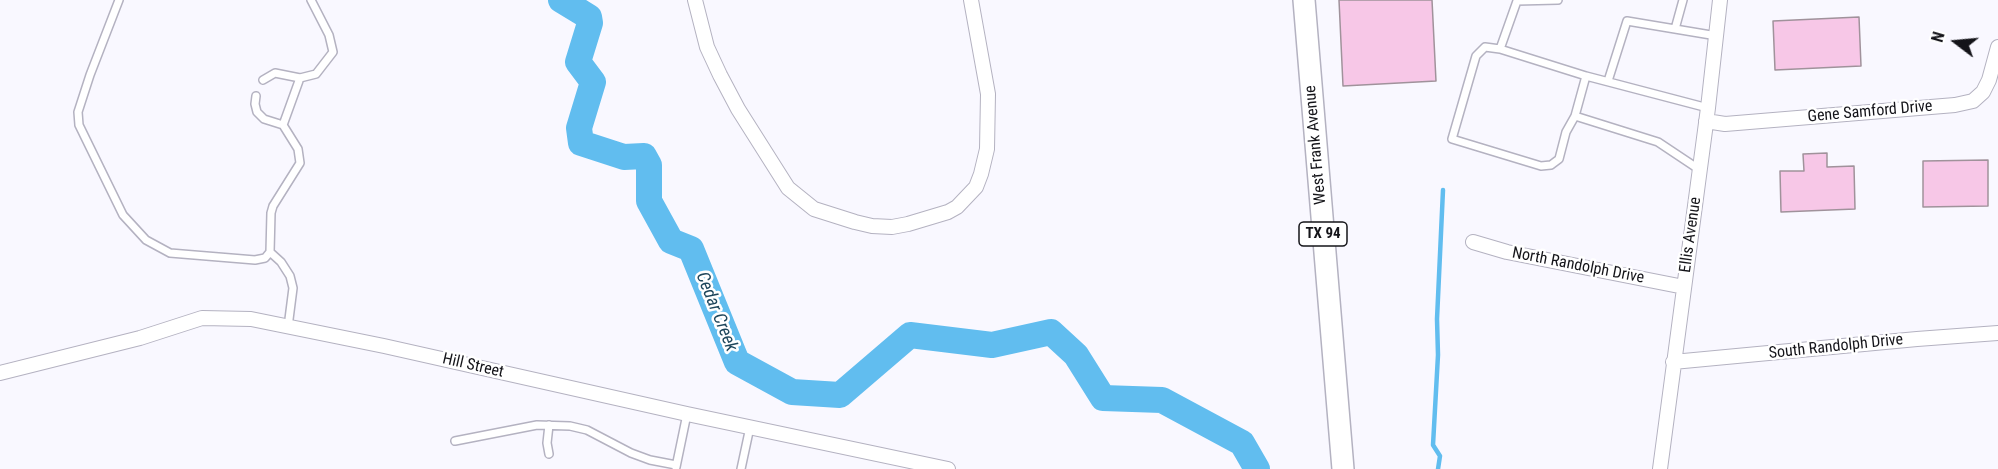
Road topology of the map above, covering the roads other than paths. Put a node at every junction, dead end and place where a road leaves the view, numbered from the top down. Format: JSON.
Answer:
{"nodes":[{"id":1,"x":119,"y":0,"type":"edge"},
{"id":2,"x":311,"y":0,"type":"edge"},
{"id":3,"x":695,"y":0,"type":"edge"},
{"id":4,"x":972,"y":0,"type":"edge"},
{"id":5,"x":976,"y":0,"type":"edge"},
{"id":6,"x":1304,"y":0,"type":"edge"},
{"id":7,"x":1558,"y":0,"type":"edge"},
{"id":8,"x":1683,"y":0,"type":"edge"},
{"id":9,"x":1720,"y":0,"type":"edge"},
{"id":10,"x":1675,"y":29,"type":"junction"},
{"id":11,"x":1717,"y":36,"type":"junction"},
{"id":12,"x":1998,"y":47,"type":"edge"},
{"id":13,"x":1500,"y":49,"type":"junction"},
{"id":14,"x":1586,"y":76,"type":"junction"},
{"id":15,"x":300,"y":78,"type":"junction"},
{"id":16,"x":263,"y":80,"type":"dead end"},
{"id":17,"x":1608,"y":81,"type":"junction"},
{"id":18,"x":256,"y":96,"type":"dead end"},
{"id":19,"x":1707,"y":115,"type":"junction"},
{"id":20,"x":1575,"y":116,"type":"junction"},
{"id":21,"x":283,"y":125,"type":"junction"},
{"id":22,"x":1700,"y":170,"type":"junction"},
{"id":23,"x":1473,"y":242,"type":"dead end"},
{"id":24,"x":270,"y":252,"type":"junction"},
{"id":25,"x":1684,"y":287,"type":"junction"},
{"id":26,"x":288,"y":327,"type":"junction"},
{"id":27,"x":1998,"y":333,"type":"edge"},
{"id":28,"x":1673,"y":362,"type":"junction"},
{"id":29,"x":0,"y":373,"type":"edge"},
{"id":30,"x":687,"y":414,"type":"junction"},
{"id":31,"x":549,"y":425,"type":"junction"},
{"id":32,"x":750,"y":427,"type":"junction"},
{"id":33,"x":455,"y":441,"type":"dead end"},
{"id":34,"x":549,"y":454,"type":"dead end"},
{"id":35,"x":676,"y":467,"type":"edge"},
{"id":36,"x":943,"y":468,"type":"edge"},
{"id":37,"x":741,"y":469,"type":"edge"},
{"id":38,"x":1343,"y":469,"type":"edge"},
{"id":39,"x":1660,"y":469,"type":"edge"}],
"edges":[{"from":1,"to":24,"type":"lane"},
{"from":2,"to":15,"type":"lane"},
{"from":3,"to":4,"type":"street"},
{"from":4,"to":5,"type":"street"},
{"from":6,"to":38,"type":"main road","name":"West Frank Avenue","number":"TX 94"},
{"from":7,"to":13,"type":"lane"},
{"from":8,"to":10,"type":"lane"},
{"from":9,"to":11,"type":"street","name":"Ellis Avenue"},
{"from":10,"to":11,"type":"lane"},
{"from":10,"to":17,"type":"lane"},
{"from":11,"to":19,"type":"street","name":"Ellis Avenue"},
{"from":12,"to":19,"type":"street","name":"Gene Samford Drive"},
{"from":13,"to":14,"type":"lane"},
{"from":13,"to":20,"type":"lane"},
{"from":14,"to":17,"type":"lane"},
{"from":14,"to":20,"type":"lane"},
{"from":15,"to":16,"type":"lane"},
{"from":15,"to":21,"type":"lane"},
{"from":17,"to":19,"type":"lane"},
{"from":18,"to":21,"type":"lane"},
{"from":19,"to":22,"type":"street","name":"Ellis Avenue"},
{"from":20,"to":22,"type":"lane"},
{"from":21,"to":24,"type":"lane"},
{"from":22,"to":25,"type":"street","name":"Ellis Avenue"},
{"from":23,"to":25,"type":"street","name":"North Randolph Drive"},
{"from":24,"to":26,"type":"lane"},
{"from":25,"to":28,"type":"street","name":"Ellis Avenue"},
{"from":26,"to":29,"type":"street","name":"Hill Street"},
{"from":26,"to":30,"type":"street","name":"Hill Street"},
{"from":27,"to":28,"type":"street","name":"South Randolph Drive"},
{"from":28,"to":39,"type":"street","name":"Ellis Avenue"},
{"from":30,"to":32,"type":"street","name":"Hill Street"},
{"from":30,"to":35,"type":"lane"},
{"from":31,"to":33,"type":"lane"},
{"from":31,"to":34,"type":"lane"},
{"from":31,"to":35,"type":"lane"},
{"from":32,"to":36,"type":"street","name":"Hill Street"},
{"from":32,"to":37,"type":"lane"}]}
